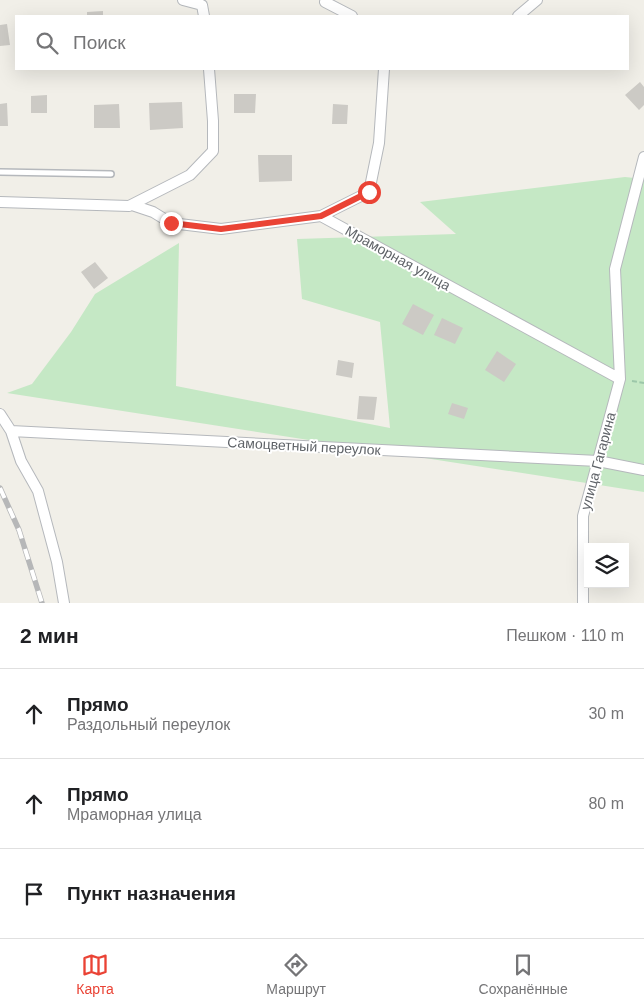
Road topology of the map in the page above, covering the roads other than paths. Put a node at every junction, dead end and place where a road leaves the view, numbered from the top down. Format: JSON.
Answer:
{"nodes":[{"id":1,"x":183,"y":0,"type":"edge"},
{"id":2,"x":537,"y":0,"type":"edge"},
{"id":3,"x":325,"y":2,"type":"dead end"},
{"id":4,"x":204,"y":15,"type":"edge"},
{"id":5,"x":350,"y":15,"type":"edge"},
{"id":6,"x":519,"y":15,"type":"edge"},
{"id":7,"x":209,"y":70,"type":"edge"},
{"id":8,"x":384,"y":70,"type":"edge"},
{"id":9,"x":643,"y":162,"type":"edge"},
{"id":10,"x":0,"y":172,"type":"edge"},
{"id":11,"x":111,"y":174,"type":"dead end"},
{"id":12,"x":0,"y":202,"type":"edge"},
{"id":13,"x":132,"y":205,"type":"junction"},
{"id":14,"x":321,"y":216,"type":"junction"},
{"id":15,"x":620,"y":379,"type":"junction"},
{"id":16,"x":0,"y":414,"type":"edge"},
{"id":17,"x":11,"y":431,"type":"junction"},
{"id":18,"x":598,"y":461,"type":"junction"},
{"id":19,"x":644,"y":470,"type":"edge"},
{"id":20,"x":64,"y":603,"type":"edge"},
{"id":21,"x":584,"y":603,"type":"edge"}],
"edges":[{"from":1,"to":4,"type":"street"},
{"from":2,"to":6,"type":"street"},
{"from":3,"to":5,"type":"street"},
{"from":7,"to":13,"type":"street"},
{"from":8,"to":14,"type":"street"},
{"from":9,"to":15,"type":"street","name":"улица Гагарина"},
{"from":10,"to":11,"type":"lane"},
{"from":12,"to":13,"type":"street"},
{"from":13,"to":14,"type":"street"},
{"from":14,"to":15,"type":"street","name":"Мраморная улица"},
{"from":15,"to":18,"type":"street","name":"улица Гагарина"},
{"from":16,"to":17,"type":"street"},
{"from":17,"to":18,"type":"street","name":"Самоцветный переулок"},
{"from":17,"to":20,"type":"street"},
{"from":18,"to":19,"type":"street","name":"Самоцветный переулок"},
{"from":18,"to":21,"type":"street","name":"улица Гагарина"}]}
